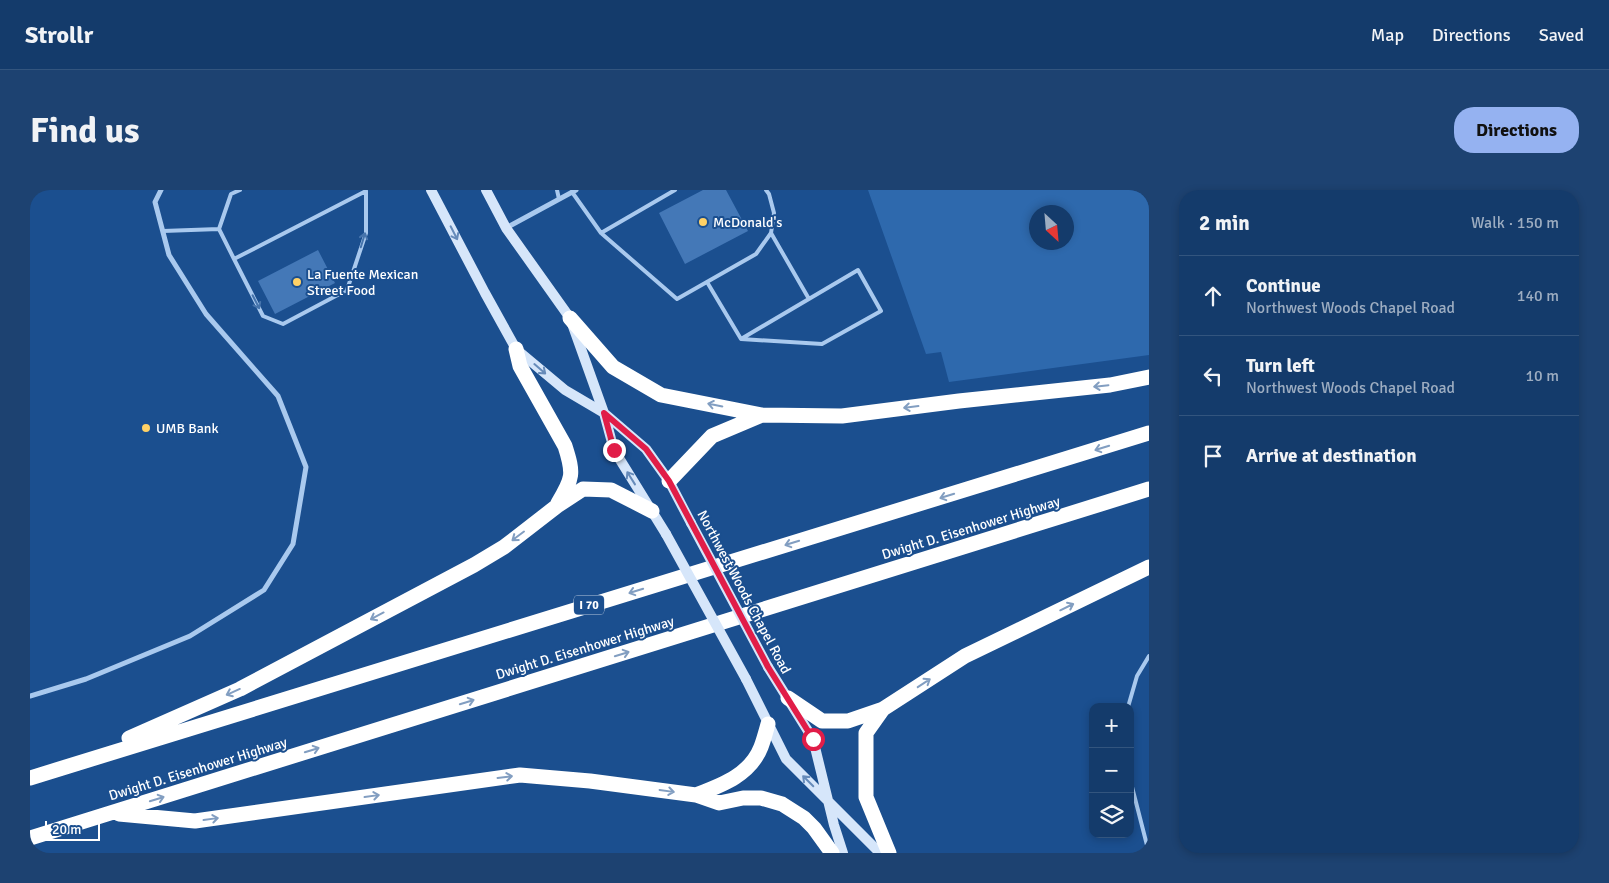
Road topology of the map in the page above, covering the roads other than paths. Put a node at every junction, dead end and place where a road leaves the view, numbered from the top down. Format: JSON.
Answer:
{"nodes":[{"id":1,"x":161,"y":190,"type":"edge"},
{"id":2,"x":240,"y":190,"type":"edge"},
{"id":3,"x":431,"y":190,"type":"edge"},
{"id":4,"x":486,"y":190,"type":"edge"},
{"id":5,"x":557,"y":190,"type":"edge"},
{"id":6,"x":675,"y":190,"type":"edge"},
{"id":7,"x":766,"y":190,"type":"edge"},
{"id":8,"x":574,"y":191,"type":"edge"},
{"id":9,"x":559,"y":199,"type":"junction"},
{"id":10,"x":506,"y":228,"type":"junction"},
{"id":11,"x":219,"y":229,"type":"junction"},
{"id":12,"x":163,"y":231,"type":"junction"},
{"id":13,"x":601,"y":232,"type":"junction"},
{"id":14,"x":771,"y":233,"type":"junction"},
{"id":15,"x":234,"y":259,"type":"junction"},
{"id":16,"x":707,"y":282,"type":"junction"},
{"id":17,"x":809,"y":299,"type":"junction"},
{"id":18,"x":570,"y":318,"type":"junction"},
{"id":19,"x":741,"y":339,"type":"junction"},
{"id":20,"x":516,"y":349,"type":"junction"},
{"id":21,"x":1149,"y":377,"type":"edge"},
{"id":22,"x":604,"y":413,"type":"junction"},
{"id":23,"x":762,"y":415,"type":"junction"},
{"id":24,"x":1149,"y":434,"type":"edge"},
{"id":25,"x":669,"y":481,"type":"junction"},
{"id":26,"x":1149,"y":489,"type":"edge"},
{"id":27,"x":557,"y":506,"type":"junction"},
{"id":28,"x":652,"y":511,"type":"junction"},
{"id":29,"x":1149,"y":567,"type":"edge"},
{"id":30,"x":1149,"y":656,"type":"edge"},
{"id":31,"x":30,"y":696,"type":"edge"},
{"id":32,"x":788,"y":698,"type":"junction"},
{"id":33,"x":1129,"y":703,"type":"edge"},
{"id":34,"x":883,"y":709,"type":"junction"},
{"id":35,"x":768,"y":724,"type":"junction"},
{"id":36,"x":67,"y":766,"type":"junction"},
{"id":37,"x":30,"y":778,"type":"edge"},
{"id":38,"x":1134,"y":793,"type":"edge"},
{"id":39,"x":696,"y":795,"type":"junction"},
{"id":40,"x":830,"y":803,"type":"junction"},
{"id":41,"x":110,"y":813,"type":"junction"},
{"id":42,"x":30,"y":838,"type":"edge"},
{"id":43,"x":832,"y":853,"type":"edge"},
{"id":44,"x":843,"y":853,"type":"edge"},
{"id":45,"x":880,"y":853,"type":"edge"},
{"id":46,"x":890,"y":853,"type":"edge"},
{"id":47,"x":1149,"y":853,"type":"edge"}],
"edges":[{"from":1,"to":12,"type":"street"},
{"from":2,"to":11,"type":"lane"},
{"from":3,"to":20,"type":"main road","name":"Northwest Woods Chapel Road","one_way":true},
{"from":4,"to":10,"type":"main road","name":"Northwest Woods Chapel Road"},
{"from":5,"to":9,"type":"lane"},
{"from":6,"to":13,"type":"lane"},
{"from":7,"to":14,"type":"lane"},
{"from":8,"to":9,"type":"street"},
{"from":8,"to":13,"type":"lane"},
{"from":9,"to":10,"type":"street"},
{"from":10,"to":18,"type":"main road","name":"Northwest Woods Chapel Road"},
{"from":11,"to":12,"type":"lane"},
{"from":11,"to":15,"type":"lane"},
{"from":12,"to":31,"type":"street"},
{"from":13,"to":16,"type":"lane"},
{"from":14,"to":16,"type":"lane"},
{"from":14,"to":17,"type":"lane"},
{"from":15,"to":15,"type":"lane","one_way":true},
{"from":16,"to":19,"type":"lane"},
{"from":17,"to":19,"type":"lane"},
{"from":17,"to":19,"type":"lane"},
{"from":18,"to":22,"type":"main road","name":"Northwest Woods Chapel Road"},
{"from":23,"to":18,"type":"highway","one_way":true},
{"from":20,"to":22,"type":"main road","name":"Northwest Woods Chapel Road","one_way":true},
{"from":20,"to":27,"type":"highway"},
{"from":21,"to":23,"type":"highway","one_way":true},
{"from":22,"to":25,"type":"main road","name":"Northwest Woods Chapel Road"},
{"from":28,"to":22,"type":"main road","name":"Northwest Woods Chapel Road","one_way":true},
{"from":23,"to":25,"type":"highway"},
{"from":24,"to":36,"type":"highway","number":"I 70","one_way":true},
{"from":25,"to":32,"type":"main road","name":"Northwest Woods Chapel Road","bridge":true},
{"from":41,"to":26,"type":"highway","name":"Dwight D. Eisenhower Highway","one_way":true},
{"from":27,"to":28,"type":"highway"},
{"from":27,"to":36,"type":"highway","one_way":true},
{"from":28,"to":35,"type":"main road","name":"Northwest Woods Chapel Road","bridge":true},
{"from":34,"to":29,"type":"highway","one_way":true},
{"from":30,"to":33,"type":"lane"},
{"from":32,"to":34,"type":"highway"},
{"from":32,"to":40,"type":"main road","name":"Northwest Woods Chapel Road"},
{"from":34,"to":46,"type":"highway"},
{"from":35,"to":39,"type":"highway"},
{"from":40,"to":35,"type":"main road","name":"Northwest Woods Chapel Road","one_way":true},
{"from":36,"to":37,"type":"highway","number":"I 70"},
{"from":38,"to":47,"type":"lane"},
{"from":41,"to":39,"type":"highway","one_way":true},
{"from":39,"to":43,"type":"highway"},
{"from":40,"to":44,"type":"main road","name":"Northwest Woods Chapel Road"},
{"from":40,"to":45,"type":"main road","name":"Northwest Woods Chapel Road"},
{"from":41,"to":42,"type":"highway","name":"Dwight D. Eisenhower Highway"}]}
